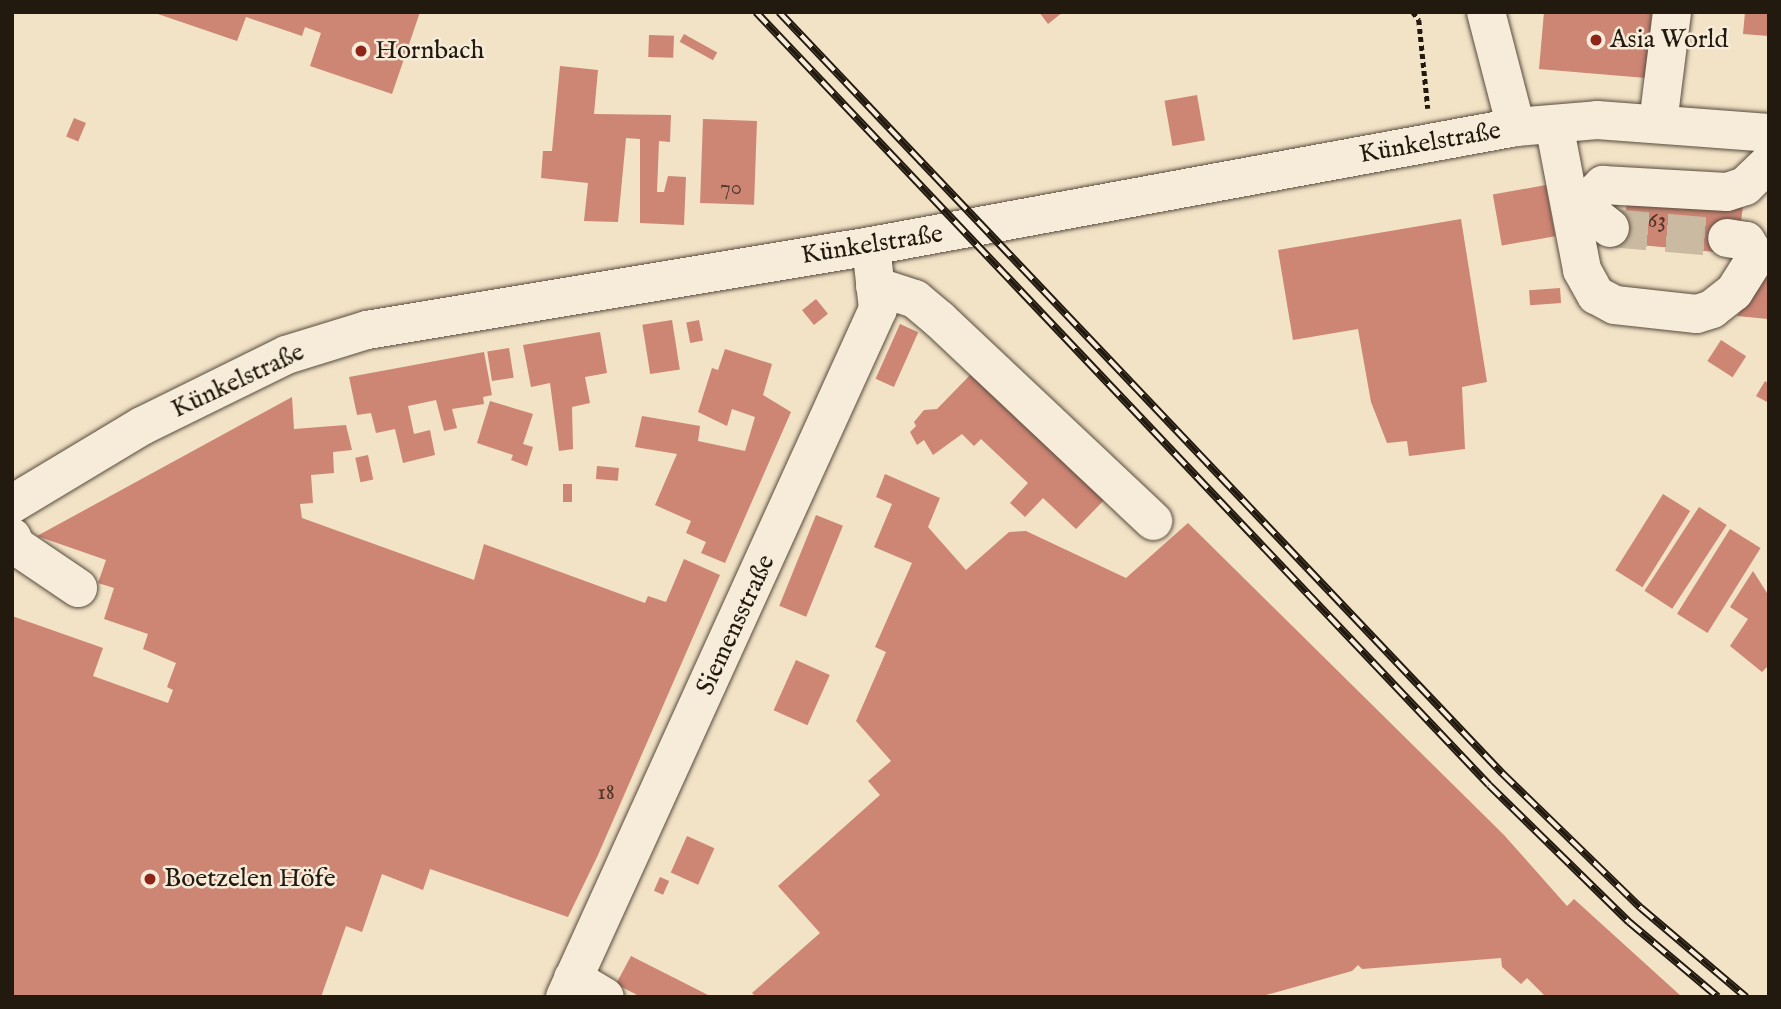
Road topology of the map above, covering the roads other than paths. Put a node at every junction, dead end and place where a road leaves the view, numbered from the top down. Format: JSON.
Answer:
{"nodes":[{"id":1,"x":1486,"y":12,"type":"edge"},
{"id":2,"x":1672,"y":12,"type":"edge"},
{"id":3,"x":1658,"y":123,"type":"junction"},
{"id":4,"x":1554,"y":124,"type":"junction"},
{"id":5,"x":1516,"y":127,"type":"junction"},
{"id":6,"x":1769,"y":133,"type":"edge"},
{"id":7,"x":1769,"y":163,"type":"edge"},
{"id":8,"x":1609,"y":228,"type":"tunnel mouth"},
{"id":9,"x":1727,"y":238,"type":"tunnel mouth"},
{"id":10,"x":871,"y":246,"type":"junction"},
{"id":11,"x":875,"y":286,"type":"junction"},
{"id":12,"x":12,"y":504,"type":"edge"},
{"id":13,"x":1153,"y":521,"type":"dead end"},
{"id":14,"x":12,"y":537,"type":"edge"},
{"id":15,"x":78,"y":588,"type":"dead end"},
{"id":16,"x":569,"y":988,"type":"edge"},
{"id":17,"x":606,"y":997,"type":"edge"}],
"edges":[{"from":1,"to":5,"type":"street"},
{"from":2,"to":3,"type":"street"},
{"from":3,"to":4,"type":"street","name":"Künkelstraße"},
{"from":3,"to":6,"type":"street","name":"Künkelstraße"},
{"from":4,"to":5,"type":"street","name":"Künkelstraße"},
{"from":4,"to":9,"type":"street"},
{"from":5,"to":10,"type":"street","name":"Künkelstraße"},
{"from":7,"to":8,"type":"street"},
{"from":10,"to":11,"type":"street","name":"Siemensstraße"},
{"from":10,"to":12,"type":"street","name":"Künkelstraße"},
{"from":11,"to":13,"type":"street"},
{"from":11,"to":16,"type":"street","name":"Siemensstraße"},
{"from":14,"to":15,"type":"street"},
{"from":16,"to":17,"type":"street"}]}
